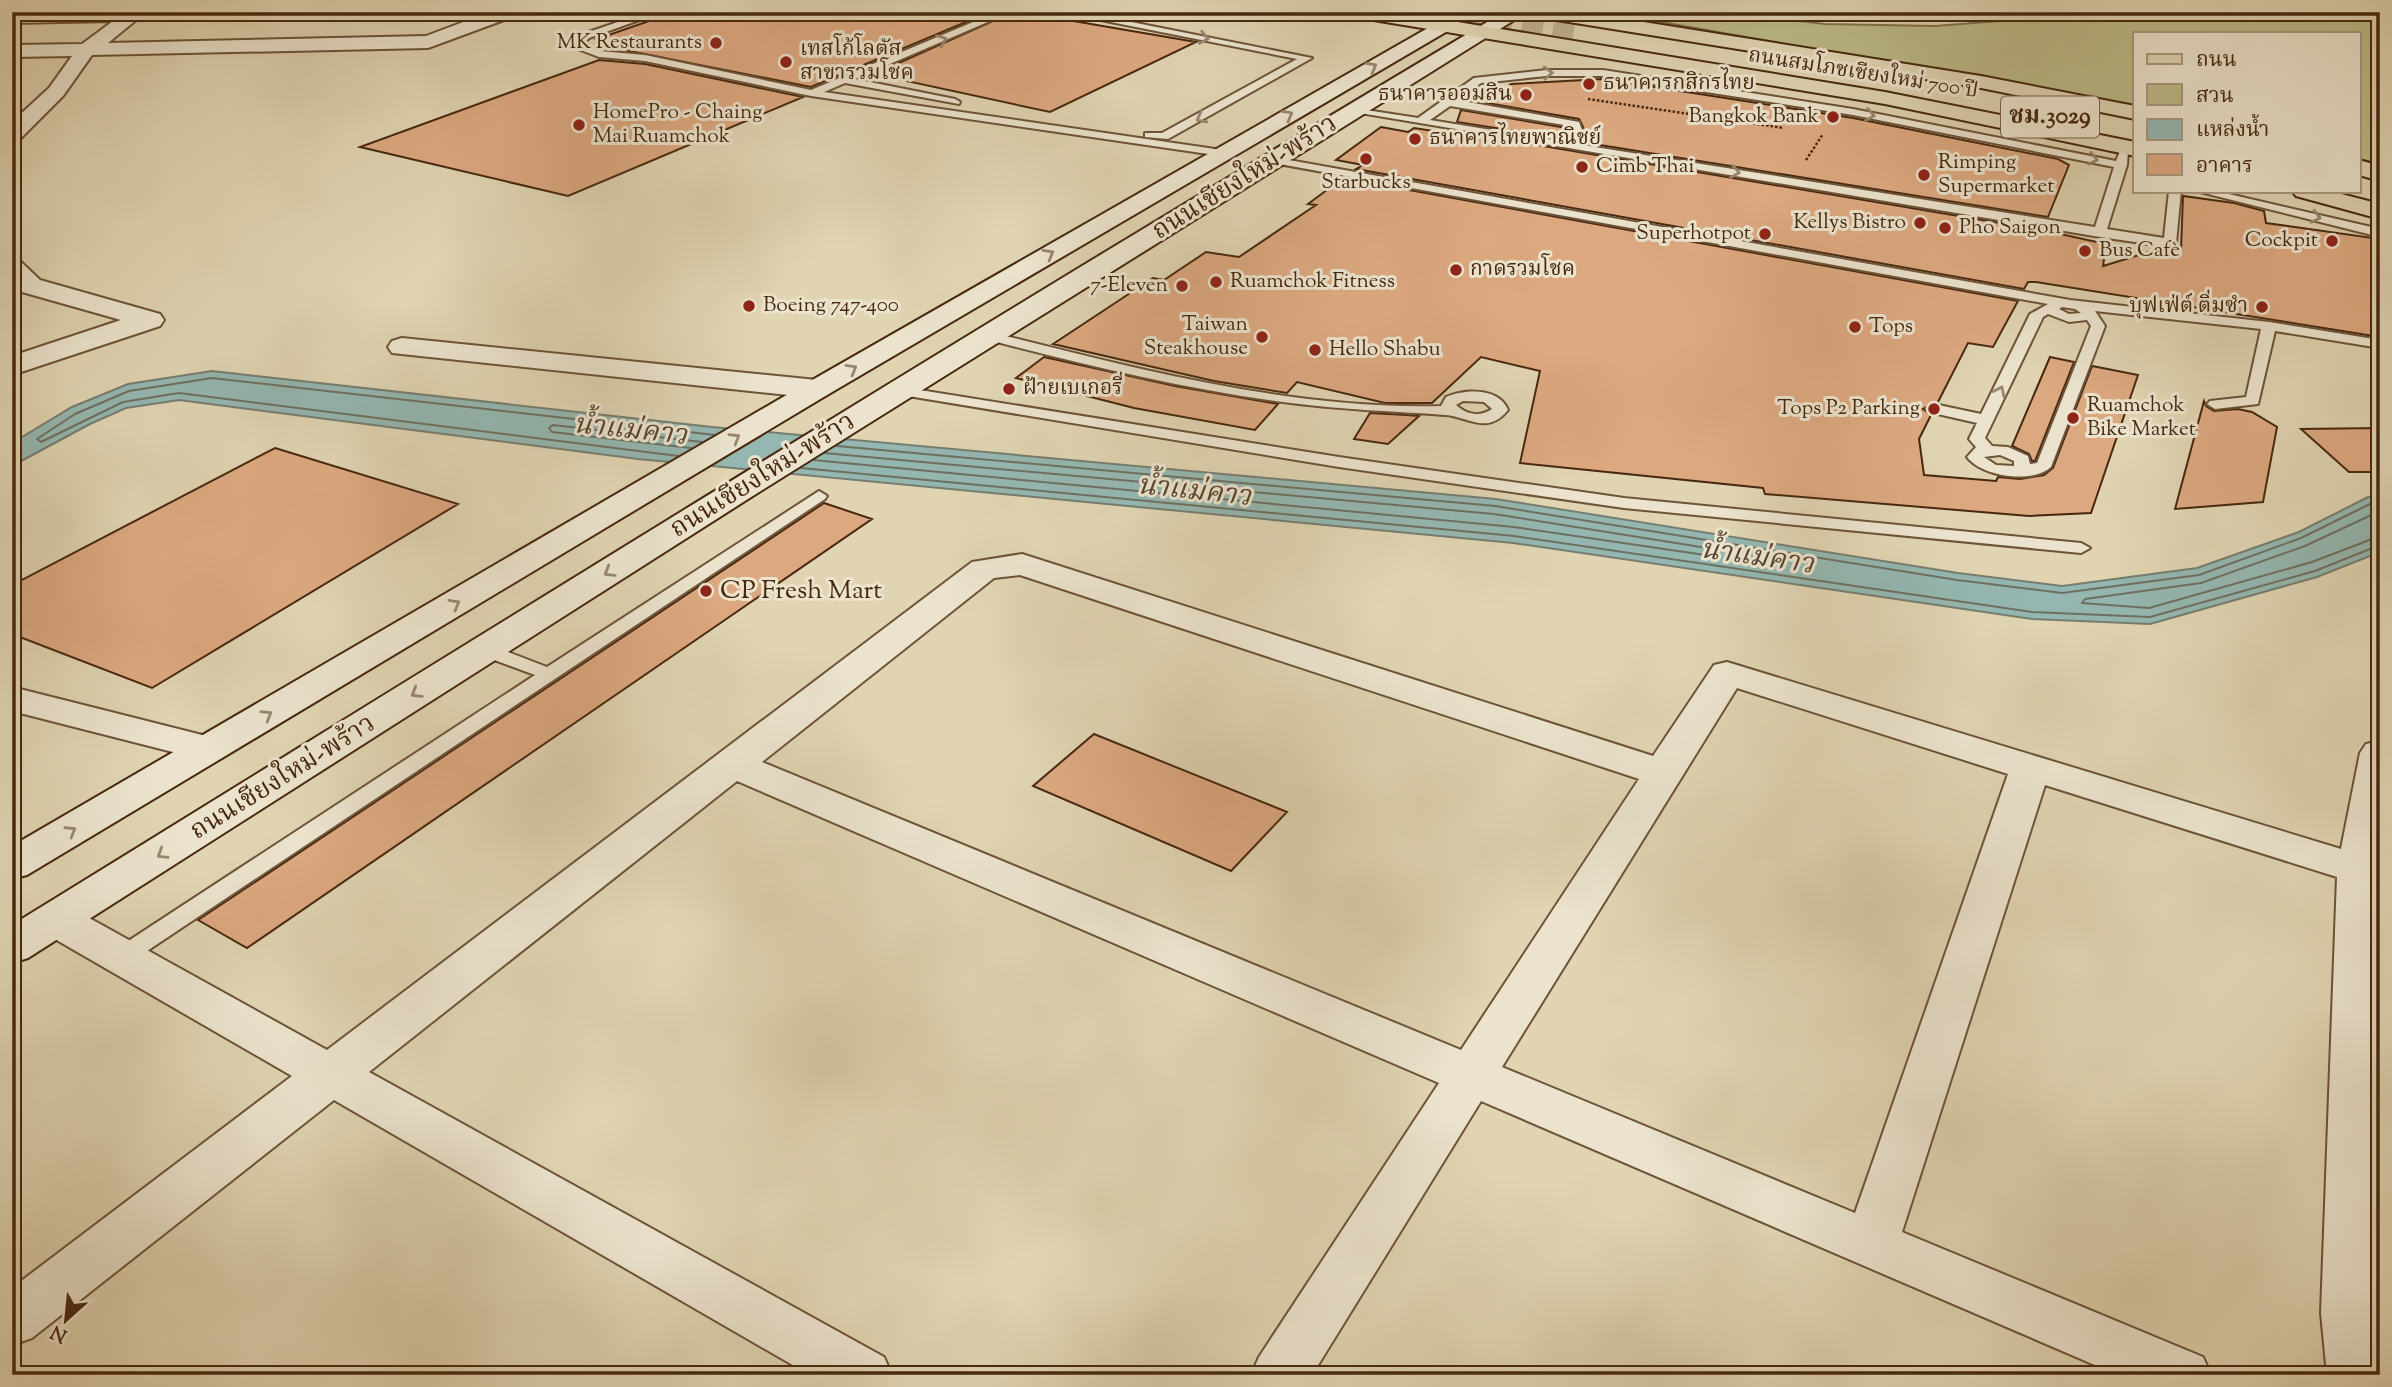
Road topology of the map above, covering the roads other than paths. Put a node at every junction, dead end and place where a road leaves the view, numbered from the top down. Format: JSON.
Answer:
{"nodes":[{"id":1,"x":508,"y":12,"type":"edge"},
{"id":2,"x":657,"y":12,"type":"edge"},
{"id":3,"x":1006,"y":12,"type":"edge"},
{"id":4,"x":1065,"y":12,"type":"edge"},
{"id":5,"x":1355,"y":12,"type":"edge"},
{"id":6,"x":1363,"y":12,"type":"edge"},
{"id":7,"x":1387,"y":12,"type":"edge"},
{"id":8,"x":1465,"y":12,"type":"edge"},
{"id":9,"x":1518,"y":12,"type":"edge"},
{"id":10,"x":1545,"y":12,"type":"tunnel mouth"},
{"id":11,"x":134,"y":14,"type":"edge"},
{"id":12,"x":12,"y":17,"type":"edge"},
{"id":13,"x":1443,"y":26,"type":"junction"},
{"id":14,"x":1587,"y":29,"type":"edge"},
{"id":15,"x":1483,"y":32,"type":"junction"},
{"id":16,"x":1408,"y":46,"type":"junction"},
{"id":17,"x":86,"y":50,"type":"junction"},
{"id":18,"x":12,"y":51,"type":"edge"},
{"id":19,"x":1448,"y":53,"type":"junction"},
{"id":20,"x":845,"y":79,"type":"junction"},
{"id":21,"x":56,"y":92,"type":"junction"},
{"id":22,"x":23,"y":93,"type":"dead end"},
{"id":23,"x":811,"y":93,"type":"junction"},
{"id":24,"x":1447,"y":102,"type":"junction"},
{"id":25,"x":966,"y":104,"type":"junction"},
{"id":26,"x":1353,"y":111,"type":"junction"},
{"id":27,"x":947,"y":113,"type":"junction"},
{"id":28,"x":2133,"y":113,"type":"edge"},
{"id":29,"x":1420,"y":122,"type":"junction"},
{"id":30,"x":2133,"y":126,"type":"edge"},
{"id":31,"x":12,"y":135,"type":"edge"},
{"id":32,"x":1562,"y":145,"type":"junction"},
{"id":33,"x":1222,"y":153,"type":"junction"},
{"id":34,"x":2127,"y":154,"type":"edge"},
{"id":35,"x":1272,"y":160,"type":"junction"},
{"id":36,"x":2360,"y":167,"type":"edge"},
{"id":37,"x":2133,"y":170,"type":"edge"},
{"id":38,"x":2380,"y":174,"type":"edge"},
{"id":39,"x":2360,"y":181,"type":"edge"},
{"id":40,"x":2380,"y":187,"type":"edge"},
{"id":41,"x":2175,"y":192,"type":"edge"},
{"id":42,"x":2206,"y":192,"type":"edge"},
{"id":43,"x":2308,"y":192,"type":"edge"},
{"id":44,"x":2354,"y":192,"type":"edge"},
{"id":45,"x":2380,"y":200,"type":"edge"},
{"id":46,"x":2380,"y":212,"type":"edge"},
{"id":47,"x":2102,"y":228,"type":"junction"},
{"id":48,"x":2380,"y":233,"type":"edge"},
{"id":49,"x":19,"y":282,"type":"edge"},
{"id":50,"x":2079,"y":307,"type":"junction"},
{"id":51,"x":2050,"y":308,"type":"junction"},
{"id":52,"x":2269,"y":327,"type":"junction"},
{"id":53,"x":990,"y":336,"type":"junction"},
{"id":54,"x":2380,"y":344,"type":"edge"},
{"id":55,"x":402,"y":347,"type":"dead end"},
{"id":56,"x":12,"y":366,"type":"edge"},
{"id":57,"x":901,"y":391,"type":"junction"},
{"id":58,"x":805,"y":396,"type":"junction"},
{"id":59,"x":2216,"y":404,"type":"dead end"},
{"id":60,"x":1934,"y":409,"type":"dead end"},
{"id":61,"x":1451,"y":410,"type":"dead end"},
{"id":62,"x":1986,"y":420,"type":"junction"},
{"id":63,"x":819,"y":496,"type":"dead end"},
{"id":64,"x":2081,"y":548,"type":"dead end"},
{"id":65,"x":485,"y":650,"type":"junction"},
{"id":66,"x":547,"y":673,"type":"junction"},
{"id":67,"x":12,"y":699,"type":"edge"},
{"id":68,"x":208,"y":750,"type":"junction"},
{"id":69,"x":2380,"y":753,"type":"edge"},
{"id":70,"x":734,"y":765,"type":"junction"},
{"id":71,"x":2031,"y":767,"type":"junction"},
{"id":72,"x":1663,"y":773,"type":"junction"},
{"id":73,"x":12,"y":865,"type":"edge"},
{"id":74,"x":2359,"y":870,"type":"junction"},
{"id":75,"x":57,"y":920,"type":"junction"},
{"id":76,"x":12,"y":947,"type":"edge"},
{"id":77,"x":121,"y":957,"type":"junction"},
{"id":78,"x":1470,"y":1075,"type":"junction"},
{"id":79,"x":330,"y":1076,"type":"junction"},
{"id":80,"x":1871,"y":1244,"type":"junction"},
{"id":81,"x":12,"y":1321,"type":"edge"},
{"id":82,"x":863,"y":1375,"type":"edge"},
{"id":83,"x":1280,"y":1375,"type":"edge"},
{"id":84,"x":2182,"y":1375,"type":"edge"},
{"id":85,"x":2356,"y":1375,"type":"edge"}],
"edges":[{"from":1,"to":17,"type":"street"},
{"from":2,"to":23,"type":"lane"},
{"from":20,"to":3,"type":"lane","one_way":true},
{"from":4,"to":25,"type":"lane","one_way":true},
{"from":5,"to":16,"type":"main road"},
{"from":6,"to":7,"type":"main road"},
{"from":6,"to":13,"type":"main road"},
{"from":8,"to":13,"type":"street","name":"ถนนเชียงใหม่-พร้าว"},
{"from":9,"to":15,"type":"street","name":"ถนนเชียงใหม่-พร้าว"},
{"from":10,"to":14,"type":"main road"},
{"from":11,"to":12,"type":"street"},
{"from":11,"to":17,"type":"street"},
{"from":13,"to":15,"type":"main road"},
{"from":13,"to":16,"type":"street","name":"ถนนเชียงใหม่-พร้าว"},
{"from":14,"to":15,"type":"main road"},
{"from":14,"to":19,"type":"main road"},
{"from":14,"to":28,"type":"main road"},
{"from":14,"to":30,"type":"main road","name":"ถนนสมโภชเชียงใหม่ 700 ปี","number":"ชม.3029"},
{"from":14,"to":34,"type":"main road","name":"ถนนสมโภชเชียงใหม่ 700 ปี","number":"ชม.3029"},
{"from":15,"to":19,"type":"street","name":"ถนนเชียงใหม่-พร้าว"},
{"from":33,"to":16,"type":"street","name":"ถนนเชียงใหม่-พร้าว","one_way":true},
{"from":17,"to":18,"type":"street"},
{"from":17,"to":21,"type":"street"},
{"from":19,"to":26,"type":"street","name":"ถนนเชียงใหม่-พร้าว"},
{"from":20,"to":23,"type":"lane"},
{"from":20,"to":25,"type":"lane"},
{"from":21,"to":22,"type":"street"},
{"from":21,"to":31,"type":"street"},
{"from":23,"to":27,"type":"lane"},
{"from":24,"to":29,"type":"lane"},
{"from":24,"to":32,"type":"lane"},
{"from":24,"to":34,"type":"lane","one_way":true},
{"from":25,"to":27,"type":"lane"},
{"from":26,"to":29,"type":"lane"},
{"from":26,"to":35,"type":"street","name":"ถนนเชียงใหม่-พร้าว"},
{"from":27,"to":33,"type":"lane"},
{"from":29,"to":32,"type":"lane"},
{"from":32,"to":47,"type":"lane","one_way":true},
{"from":58,"to":33,"type":"street","name":"ถนนเชียงใหม่-พร้าว","one_way":true},
{"from":34,"to":37,"type":"lane"},
{"from":34,"to":47,"type":"lane"},
{"from":35,"to":50,"type":"lane"},
{"from":35,"to":53,"type":"street","name":"ถนนเชียงใหม่-พร้าว"},
{"from":36,"to":38,"type":"main road"},
{"from":39,"to":40,"type":"main road"},
{"from":41,"to":47,"type":"lane"},
{"from":42,"to":48,"type":"lane","one_way":true},
{"from":43,"to":46,"type":"main road"},
{"from":44,"to":45,"type":"main road"},
{"from":49,"to":56,"type":"street"},
{"from":50,"to":51,"type":"lane"},
{"from":50,"to":51,"type":"lane"},
{"from":50,"to":52,"type":"lane"},
{"from":50,"to":62,"type":"lane"},
{"from":62,"to":51,"type":"lane","one_way":true},
{"from":52,"to":54,"type":"lane"},
{"from":52,"to":59,"type":"lane"},
{"from":53,"to":57,"type":"street","name":"ถนนเชียงใหม่-พร้าว"},
{"from":53,"to":61,"type":"lane"},
{"from":55,"to":58,"type":"street"},
{"from":57,"to":64,"type":"lane"},
{"from":57,"to":65,"type":"street","name":"ถนนเชียงใหม่-พร้าว","one_way":true},
{"from":68,"to":58,"type":"street","name":"ถนนเชียงใหม่-พร้าว","one_way":true},
{"from":60,"to":62,"type":"lane"},
{"from":63,"to":66,"type":"lane"},
{"from":65,"to":66,"type":"lane"},
{"from":65,"to":75,"type":"street","name":"ถนนเชียงใหม่-พร้าว","one_way":true},
{"from":66,"to":77,"type":"lane"},
{"from":67,"to":68,"type":"street"},
{"from":73,"to":68,"type":"street","name":"ถนนเชียงใหม่-พร้าว","one_way":true},
{"from":69,"to":74,"type":"street"},
{"from":70,"to":72,"type":"street"},
{"from":70,"to":78,"type":"street"},
{"from":70,"to":79,"type":"street"},
{"from":71,"to":72,"type":"street"},
{"from":71,"to":74,"type":"street"},
{"from":71,"to":80,"type":"street"},
{"from":72,"to":78,"type":"street"},
{"from":74,"to":85,"type":"street"},
{"from":75,"to":76,"type":"street","name":"ถนนเชียงใหม่-พร้าว"},
{"from":75,"to":77,"type":"street"},
{"from":77,"to":79,"type":"street"},
{"from":78,"to":80,"type":"street"},
{"from":78,"to":83,"type":"street"},
{"from":79,"to":81,"type":"street"},
{"from":79,"to":82,"type":"street"},
{"from":80,"to":84,"type":"street"}]}
